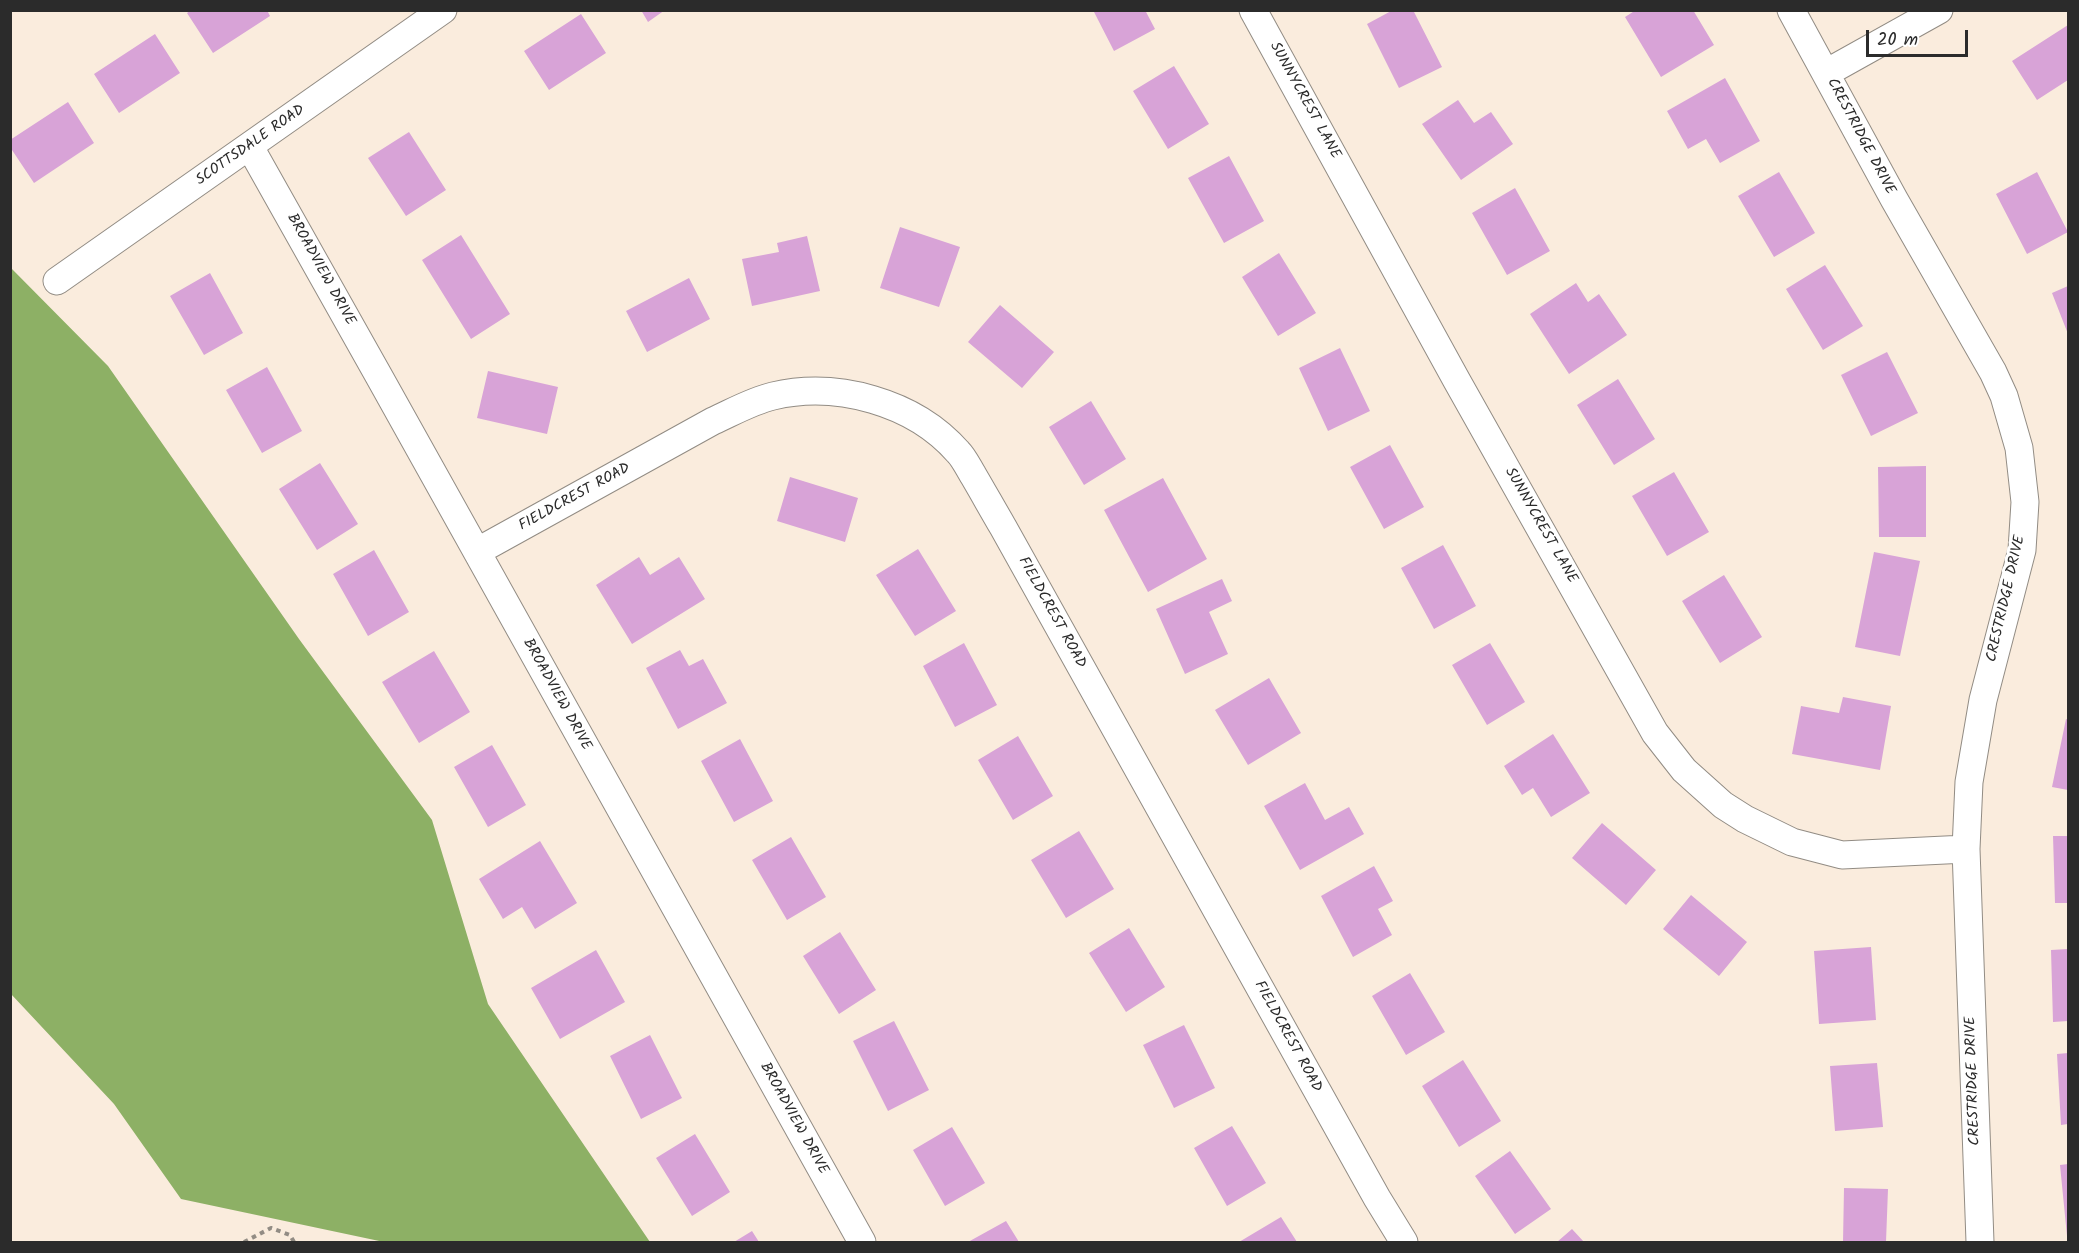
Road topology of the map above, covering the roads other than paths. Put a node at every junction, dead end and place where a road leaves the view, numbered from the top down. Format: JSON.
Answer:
{"nodes":[{"id":1,"x":443,"y":10,"type":"edge"},
{"id":2,"x":1253,"y":10,"type":"edge"},
{"id":3,"x":1791,"y":10,"type":"edge"},
{"id":4,"x":1939,"y":10,"type":"edge"},
{"id":5,"x":1826,"y":73,"type":"junction"},
{"id":6,"x":250,"y":147,"type":"junction"},
{"id":7,"x":57,"y":281,"type":"dead end"},
{"id":8,"x":478,"y":552,"type":"junction"},
{"id":9,"x":1966,"y":849,"type":"junction"},
{"id":10,"x":862,"y":1242,"type":"edge"},
{"id":11,"x":1404,"y":1242,"type":"edge"},
{"id":12,"x":1980,"y":1242,"type":"edge"}],
"edges":[{"from":1,"to":6,"type":"street","name":"SCOTTSDALE ROAD"},
{"from":2,"to":9,"type":"street","name":"SUNNYCREST LANE"},
{"from":3,"to":5,"type":"street","name":"CRESTRIDGE DRIVE"},
{"from":4,"to":5,"type":"street"},
{"from":5,"to":9,"type":"street","name":"CRESTRIDGE DRIVE"},
{"from":6,"to":7,"type":"street","name":"SCOTTSDALE ROAD"},
{"from":6,"to":8,"type":"street","name":"BROADVIEW DRIVE"},
{"from":8,"to":10,"type":"street","name":"BROADVIEW DRIVE"},
{"from":8,"to":11,"type":"street","name":"FIELDCREST ROAD"},
{"from":9,"to":12,"type":"street","name":"CRESTRIDGE DRIVE"}]}
